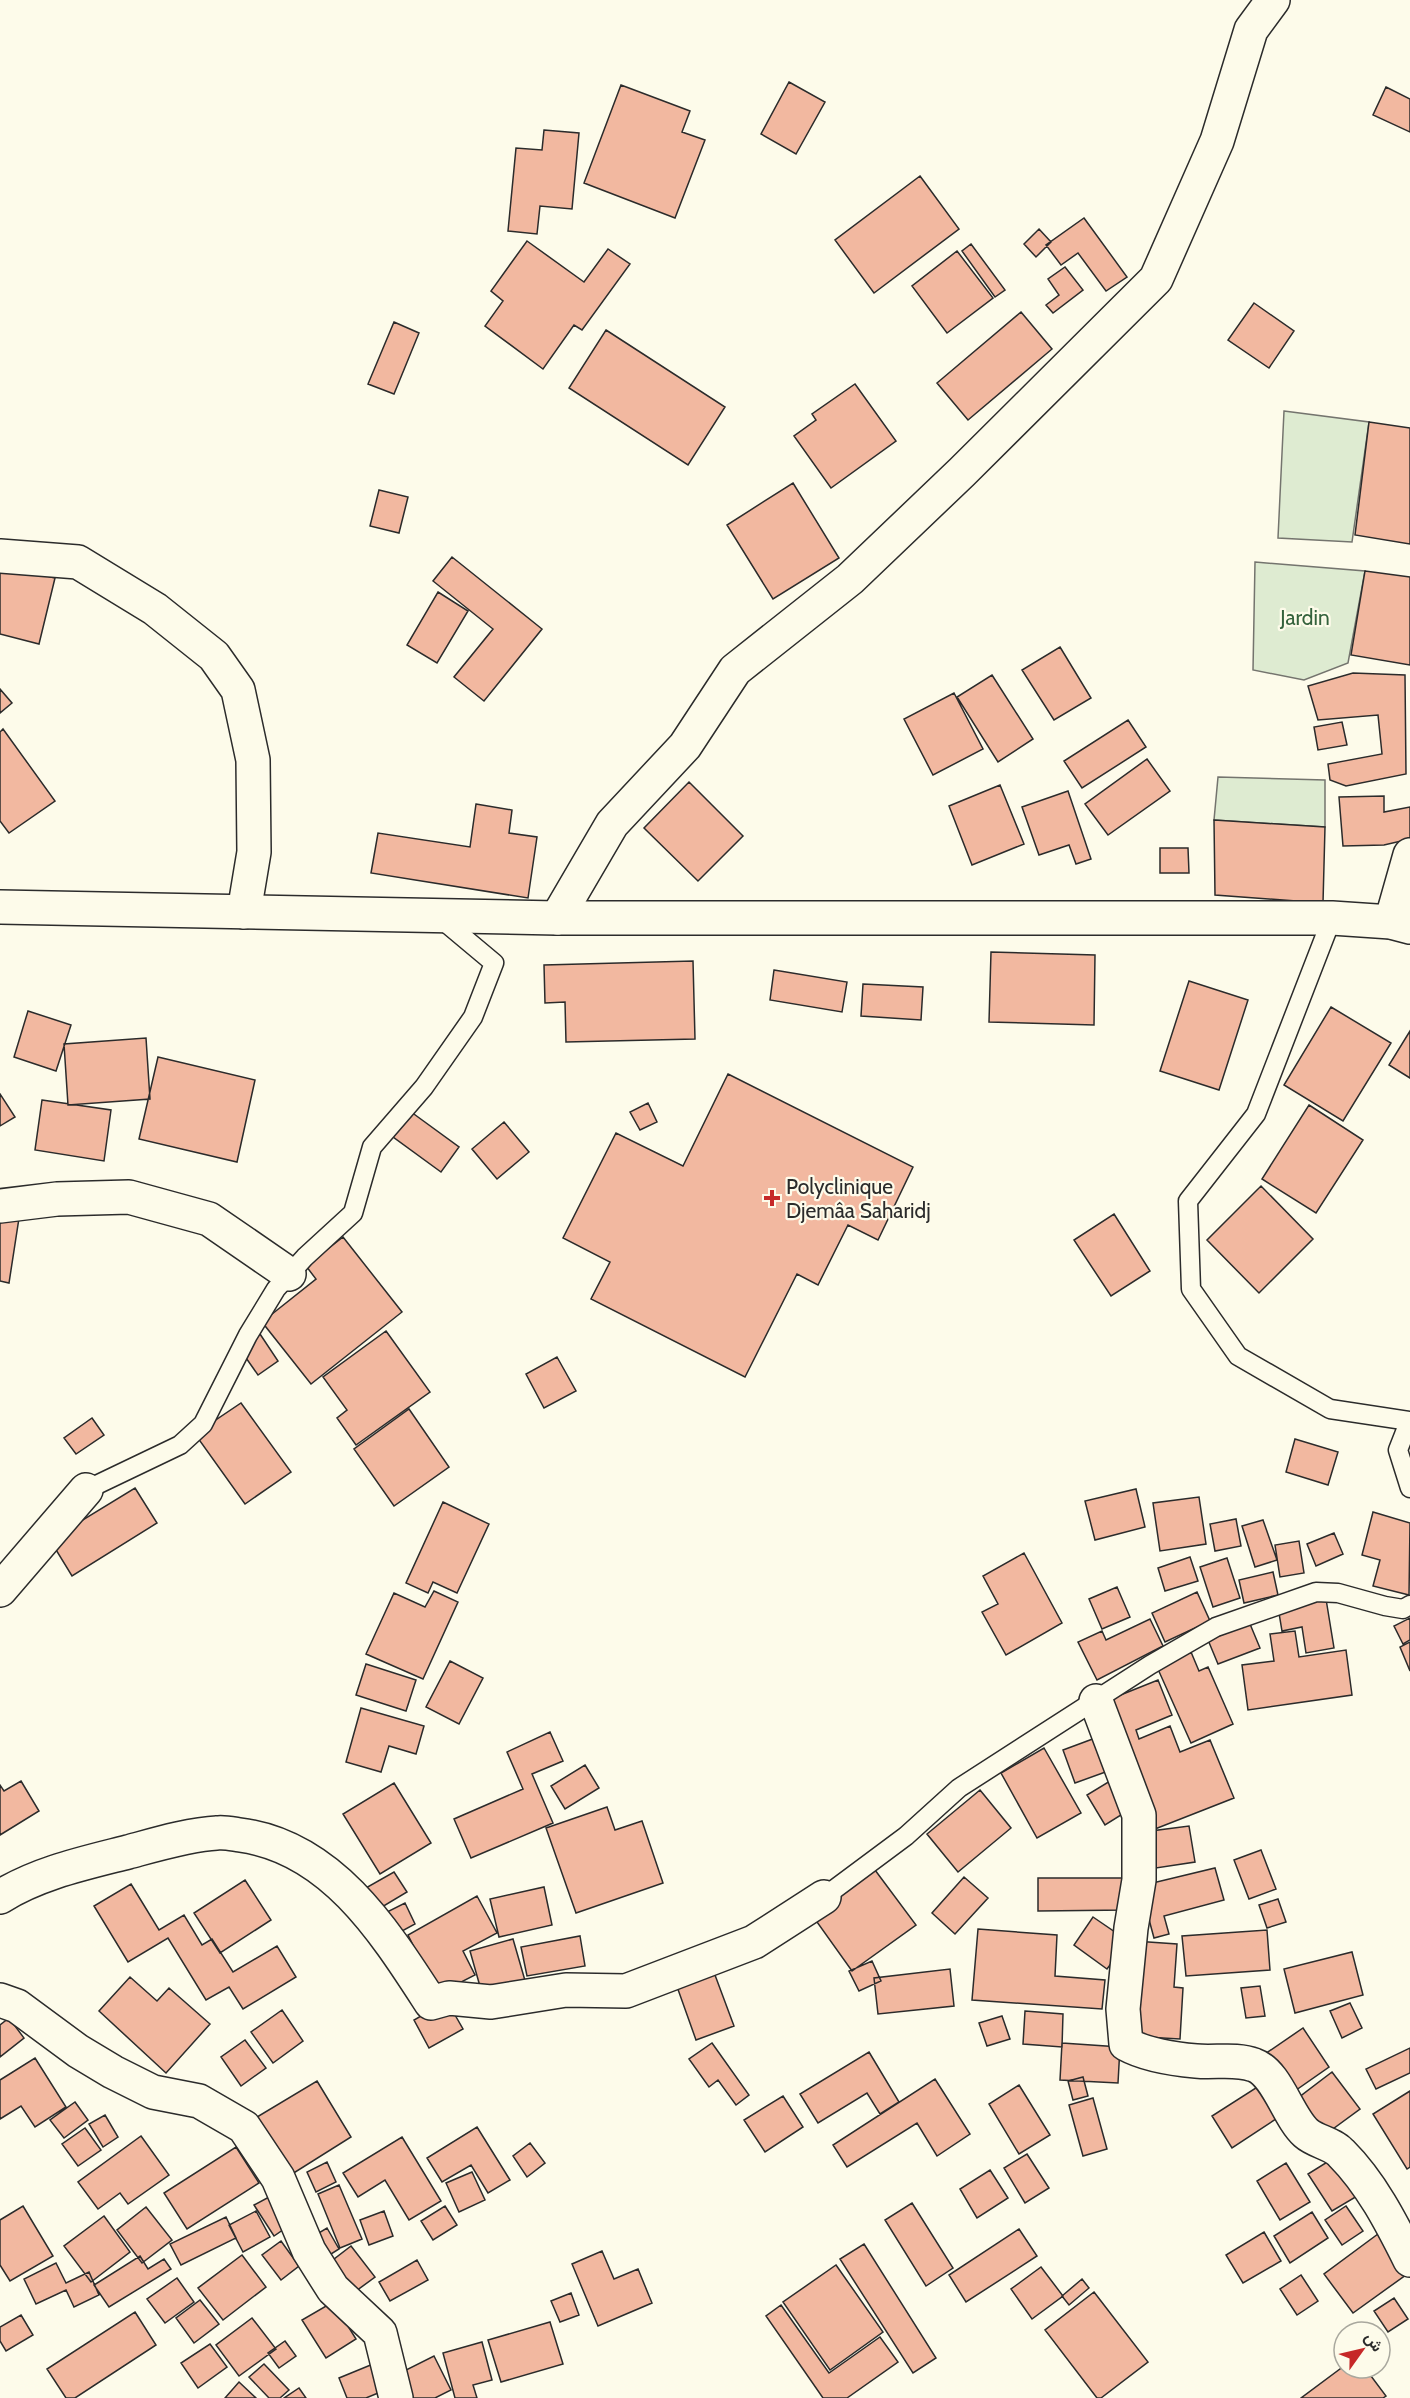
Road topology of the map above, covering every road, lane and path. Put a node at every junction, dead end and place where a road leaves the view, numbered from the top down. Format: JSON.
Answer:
{"nodes":[{"id":1,"x":1273,"y":0,"type":"edge"},
{"id":2,"x":0,"y":556,"type":"edge"},
{"id":3,"x":1410,"y":855,"type":"edge"},
{"id":4,"x":0,"y":907,"type":"edge"},
{"id":5,"x":244,"y":912,"type":"junction"},
{"id":6,"x":438,"y":915,"type":"junction"},
{"id":7,"x":557,"y":918,"type":"junction"},
{"id":8,"x":1332,"y":918,"type":"junction"},
{"id":9,"x":1400,"y":924,"type":"edge"},
{"id":10,"x":0,"y":1206,"type":"edge"},
{"id":11,"x":289,"y":1274,"type":"junction"},
{"id":12,"x":1409,"y":1422,"type":"edge"},
{"id":13,"x":1410,"y":1488,"type":"edge"},
{"id":14,"x":87,"y":1490,"type":"joint"},
{"id":15,"x":0,"y":1590,"type":"edge"},
{"id":16,"x":1410,"y":1605,"type":"edge"},
{"id":17,"x":1096,"y":1701,"type":"junction"},
{"id":18,"x":0,"y":1897,"type":"edge"},
{"id":19,"x":824,"y":1897,"type":"joint"},
{"id":20,"x":0,"y":2000,"type":"edge"},
{"id":21,"x":1410,"y":2260,"type":"edge"},
{"id":22,"x":396,"y":2398,"type":"edge"}],
"edges":[{"from":1,"to":7,"type":"street"},
{"from":2,"to":5,"type":"street"},
{"from":3,"to":9,"type":"street"},
{"from":4,"to":5,"type":"street"},
{"from":5,"to":6,"type":"street"},
{"from":6,"to":7,"type":"street"},
{"from":6,"to":11,"type":"lane"},
{"from":7,"to":8,"type":"street"},
{"from":8,"to":9,"type":"street"},
{"from":8,"to":12,"type":"lane"},
{"from":10,"to":11,"type":"street"},
{"from":11,"to":14,"type":"lane"},
{"from":12,"to":13,"type":"lane"},
{"from":14,"to":15,"type":"street"},
{"from":16,"to":17,"type":"lane"},
{"from":17,"to":19,"type":"lane"},
{"from":17,"to":21,"type":"street"},
{"from":18,"to":19,"type":"street"},
{"from":20,"to":22,"type":"street"}]}
